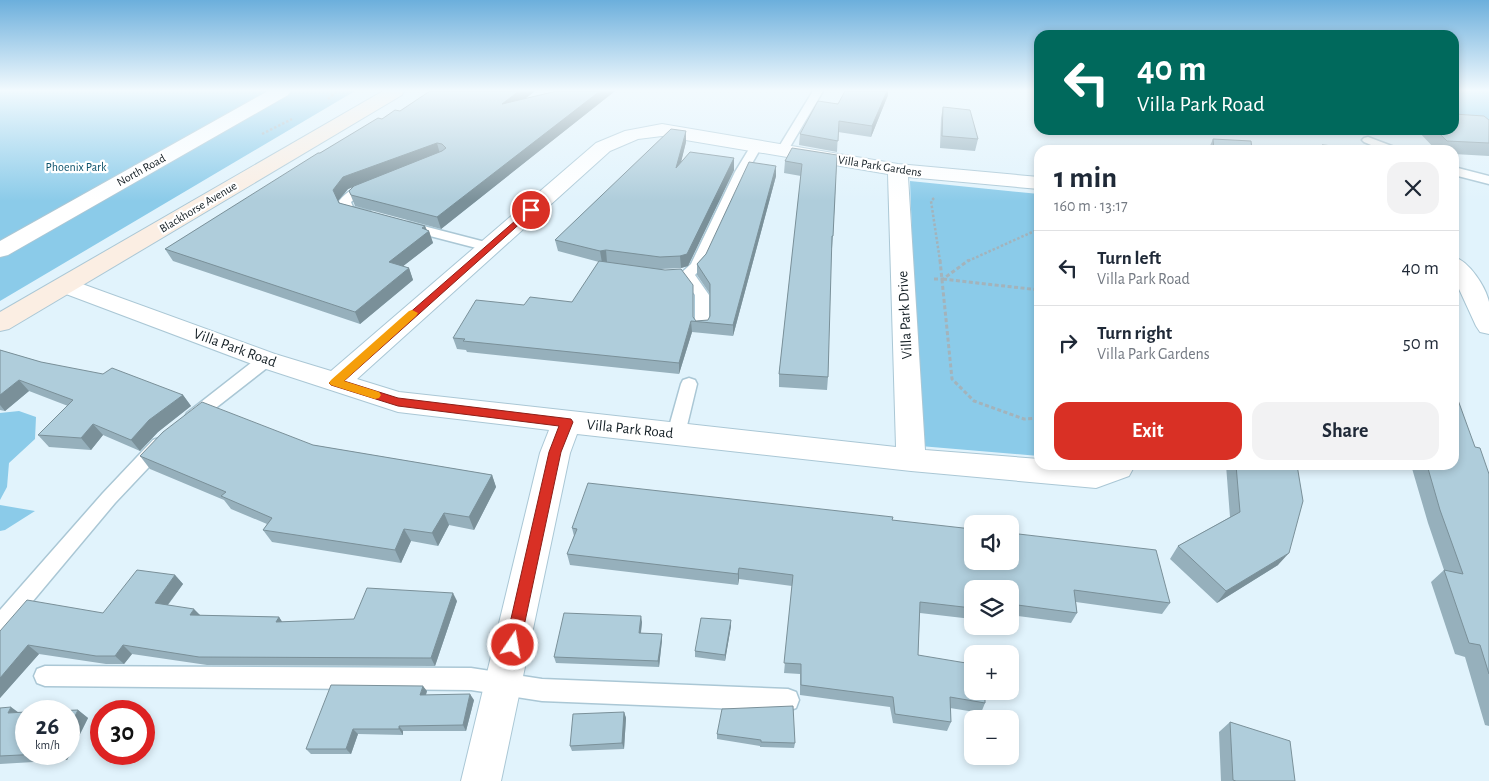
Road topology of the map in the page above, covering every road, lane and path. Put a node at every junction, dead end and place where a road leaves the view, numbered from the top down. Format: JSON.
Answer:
{"nodes":[{"id":1,"x":217,"y":127,"type":"edge"},
{"id":2,"x":334,"y":127,"type":"edge"},
{"id":3,"x":796,"y":127,"type":"edge"},
{"id":4,"x":1368,"y":140,"type":"dead end"},
{"id":5,"x":1380,"y":145,"type":"edge"},
{"id":6,"x":756,"y":146,"type":"junction"},
{"id":7,"x":783,"y":150,"type":"junction"},
{"id":8,"x":898,"y":170,"type":"junction"},
{"id":9,"x":1459,"y":172,"type":"edge"},
{"id":10,"x":1489,"y":180,"type":"edge"},
{"id":11,"x":1034,"y":183,"type":"edge"},
{"id":12,"x":378,"y":184,"type":"edge"},
{"id":13,"x":937,"y":196,"type":"dead end"},
{"id":14,"x":376,"y":217,"type":"edge"},
{"id":15,"x":395,"y":222,"type":"edge"},
{"id":16,"x":1034,"y":231,"type":"edge"},
{"id":17,"x":488,"y":247,"type":"junction"},
{"id":18,"x":0,"y":250,"type":"edge"},
{"id":19,"x":1459,"y":268,"type":"edge"},
{"id":20,"x":687,"y":274,"type":"junction"},
{"id":21,"x":672,"y":276,"type":"edge"},
{"id":22,"x":903,"y":278,"type":"junction"},
{"id":23,"x":943,"y":279,"type":"junction"},
{"id":24,"x":66,"y":286,"type":"junction"},
{"id":25,"x":1034,"y":289,"type":"edge"},
{"id":26,"x":0,"y":323,"type":"edge"},
{"id":27,"x":1489,"y":326,"type":"edge"},
{"id":28,"x":702,"y":327,"type":"edge"},
{"id":29,"x":266,"y":360,"type":"junction"},
{"id":30,"x":335,"y":383,"type":"junction"},
{"id":31,"x":689,"y":384,"type":"dead end"},
{"id":32,"x":1034,"y":418,"type":"edge"},
{"id":33,"x":567,"y":422,"type":"junction"},
{"id":34,"x":676,"y":434,"type":"junction"},
{"id":35,"x":911,"y":460,"type":"junction"},
{"id":36,"x":1112,"y":470,"type":"edge"},
{"id":37,"x":0,"y":625,"type":"edge"},
{"id":38,"x":44,"y":676,"type":"dead end"},
{"id":39,"x":504,"y":683,"type":"junction"},
{"id":40,"x":788,"y":700,"type":"dead end"},
{"id":41,"x":481,"y":781,"type":"edge"}],
"edges":[{"from":1,"to":18,"type":"street","name":"North Road"},
{"from":2,"to":24,"type":"main road","name":"Blackhorse Avenue"},
{"from":3,"to":7,"type":"lane"},
{"from":4,"to":5,"type":"lane"},
{"from":6,"to":7,"type":"street","name":"Villa Park Gardens"},
{"from":6,"to":17,"type":"street","name":"Villa Park Gardens"},
{"from":6,"to":20,"type":"lane"},
{"from":7,"to":8,"type":"street","name":"Villa Park Gardens"},
{"from":8,"to":11,"type":"street","name":"Villa Park Gardens"},
{"from":8,"to":22,"type":"street","name":"Villa Park Drive"},
{"from":9,"to":10,"type":"lane"},
{"from":12,"to":14,"type":"lane"},
{"from":13,"to":23,"type":"path"},
{"from":15,"to":17,"type":"lane"},
{"from":16,"to":23,"type":"path"},
{"from":17,"to":30,"type":"street","name":"Villa Park Gardens"},
{"from":19,"to":27,"type":"street"},
{"from":20,"to":21,"type":"lane"},
{"from":20,"to":28,"type":"lane"},
{"from":22,"to":23,"type":"path"},
{"from":22,"to":35,"type":"street","name":"Villa Park Drive"},
{"from":23,"to":25,"type":"path"},
{"from":23,"to":32,"type":"path"},
{"from":24,"to":26,"type":"main road","name":"Blackhorse Avenue"},
{"from":24,"to":29,"type":"street","name":"Villa Park Road"},
{"from":29,"to":30,"type":"street","name":"Villa Park Road"},
{"from":29,"to":37,"type":"lane"},
{"from":30,"to":33,"type":"street","name":"Villa Park Road"},
{"from":31,"to":34,"type":"lane"},
{"from":33,"to":34,"type":"street","name":"Villa Park Road"},
{"from":33,"to":39,"type":"street"},
{"from":34,"to":35,"type":"street","name":"Villa Park Road"},
{"from":35,"to":36,"type":"street","name":"Villa Park Road"},
{"from":38,"to":39,"type":"lane"},
{"from":39,"to":40,"type":"lane"},
{"from":39,"to":41,"type":"street"}]}
